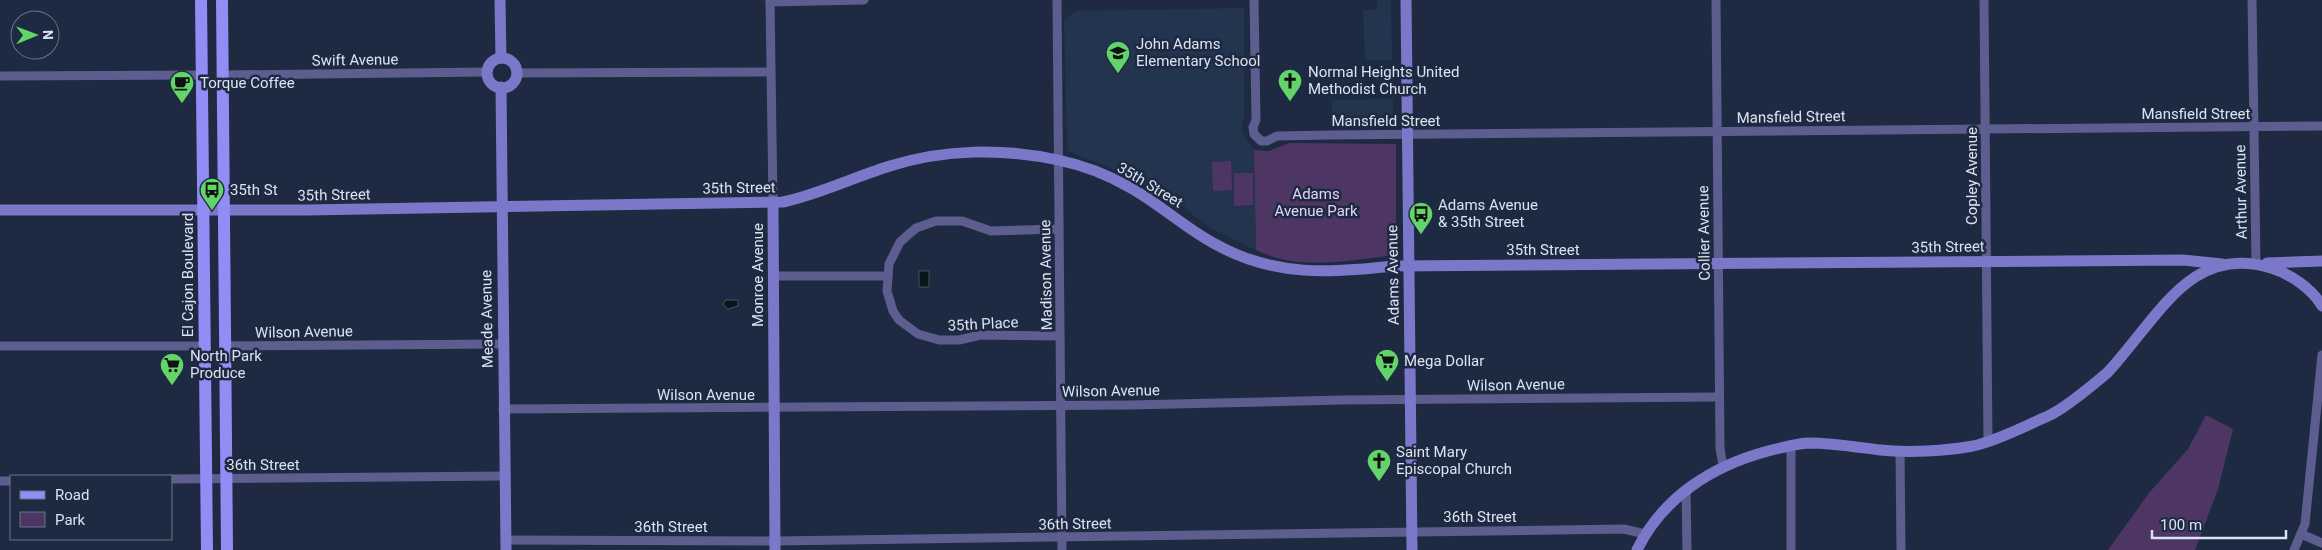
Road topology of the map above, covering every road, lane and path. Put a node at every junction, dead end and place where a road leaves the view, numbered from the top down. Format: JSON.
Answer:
{"nodes":[{"id":1,"x":201,"y":0,"type":"edge"},
{"id":2,"x":222,"y":0,"type":"edge"},
{"id":3,"x":500,"y":0,"type":"edge"},
{"id":4,"x":864,"y":0,"type":"edge"},
{"id":5,"x":1056,"y":0,"type":"edge"},
{"id":6,"x":1254,"y":0,"type":"edge"},
{"id":7,"x":1406,"y":0,"type":"edge"},
{"id":8,"x":1716,"y":0,"type":"edge"},
{"id":9,"x":1984,"y":0,"type":"edge"},
{"id":10,"x":2252,"y":0,"type":"edge"},
{"id":11,"x":770,"y":1,"type":"edge"},
{"id":12,"x":501,"y":58,"type":"junction"},
{"id":13,"x":487,"y":72,"type":"junction"},
{"id":14,"x":771,"y":72,"type":"junction"},
{"id":15,"x":516,"y":74,"type":"junction"},
{"id":16,"x":202,"y":75,"type":"junction"},
{"id":17,"x":223,"y":75,"type":"junction"},
{"id":18,"x":0,"y":76,"type":"edge"},
{"id":19,"x":501,"y":87,"type":"junction"},
{"id":20,"x":2322,"y":126,"type":"edge"},
{"id":21,"x":2254,"y":127,"type":"junction"},
{"id":22,"x":1986,"y":129,"type":"junction"},
{"id":23,"x":1717,"y":132,"type":"junction"},
{"id":24,"x":1407,"y":135,"type":"junction"},
{"id":25,"x":1058,"y":160,"type":"junction"},
{"id":26,"x":773,"y":203,"type":"junction"},
{"id":27,"x":502,"y":206,"type":"junction"},
{"id":28,"x":0,"y":210,"type":"edge"},
{"id":29,"x":224,"y":210,"type":"junction"},
{"id":30,"x":204,"y":211,"type":"junction"},
{"id":31,"x":1059,"y":229,"type":"junction"},
{"id":32,"x":1986,"y":261,"type":"junction"},
{"id":33,"x":2322,"y":261,"type":"edge"},
{"id":34,"x":2256,"y":263,"type":"junction"},
{"id":35,"x":1718,"y":264,"type":"junction"},
{"id":36,"x":2222,"y":264,"type":"junction"},
{"id":37,"x":1408,"y":266,"type":"junction"},
{"id":38,"x":773,"y":276,"type":"junction"},
{"id":39,"x":888,"y":276,"type":"junction"},
{"id":40,"x":2322,"y":306,"type":"edge"},
{"id":41,"x":1060,"y":336,"type":"junction"},
{"id":42,"x":502,"y":344,"type":"junction"},
{"id":43,"x":0,"y":346,"type":"edge"},
{"id":44,"x":205,"y":346,"type":"junction"},
{"id":45,"x":225,"y":346,"type":"junction"},
{"id":46,"x":2322,"y":355,"type":"edge"},
{"id":47,"x":1720,"y":396,"type":"junction"},
{"id":48,"x":1410,"y":400,"type":"junction"},
{"id":49,"x":1061,"y":406,"type":"junction"},
{"id":50,"x":774,"y":408,"type":"junction"},
{"id":51,"x":503,"y":409,"type":"junction"},
{"id":52,"x":1988,"y":441,"type":"junction"},
{"id":53,"x":1792,"y":445,"type":"junction"},
{"id":54,"x":1900,"y":451,"type":"junction"},
{"id":55,"x":1723,"y":466,"type":"junction"},
{"id":56,"x":505,"y":476,"type":"junction"},
{"id":57,"x":172,"y":479,"type":"edge"},
{"id":58,"x":206,"y":479,"type":"junction"},
{"id":59,"x":226,"y":479,"type":"junction"},
{"id":60,"x":1686,"y":490,"type":"junction"},
{"id":61,"x":1412,"y":531,"type":"junction"},
{"id":62,"x":1645,"y":534,"type":"junction"},
{"id":63,"x":2301,"y":534,"type":"junction"},
{"id":64,"x":1062,"y":538,"type":"junction"},
{"id":65,"x":2322,"y":543,"type":"edge"},
{"id":66,"x":506,"y":545,"type":"edge"},
{"id":67,"x":775,"y":546,"type":"edge"},
{"id":68,"x":207,"y":550,"type":"edge"},
{"id":69,"x":227,"y":550,"type":"edge"},
{"id":70,"x":1062,"y":550,"type":"edge"},
{"id":71,"x":1412,"y":550,"type":"edge"},
{"id":72,"x":1636,"y":550,"type":"edge"},
{"id":73,"x":1687,"y":550,"type":"edge"},
{"id":74,"x":1791,"y":550,"type":"edge"},
{"id":75,"x":1901,"y":550,"type":"edge"},
{"id":76,"x":2294,"y":550,"type":"edge"}],
"edges":[{"from":1,"to":16,"type":"main road","name":"El Cajon Boulevard"},
{"from":2,"to":17,"type":"main road"},
{"from":3,"to":12,"type":"main road"},
{"from":4,"to":11,"type":"street"},
{"from":5,"to":25,"type":"street","name":"Madison Avenue"},
{"from":6,"to":24,"type":"street","name":"Mansfield Street"},
{"from":7,"to":24,"type":"main road","name":"Adams Avenue"},
{"from":8,"to":23,"type":"street","name":"Collier Avenue"},
{"from":9,"to":22,"type":"street","name":"Copley Avenue"},
{"from":10,"to":21,"type":"street","name":"Arthur Avenue"},
{"from":11,"to":14,"type":"street","name":"Monroe Avenue"},
{"from":12,"to":13,"type":"main road"},
{"from":12,"to":15,"type":"main road"},
{"from":13,"to":17,"type":"street","name":"Swift Avenue"},
{"from":13,"to":19,"type":"main road"},
{"from":14,"to":15,"type":"street"},
{"from":14,"to":26,"type":"street","name":"Monroe Avenue"},
{"from":15,"to":19,"type":"main road"},
{"from":16,"to":18,"type":"street"},
{"from":16,"to":30,"type":"main road","name":"El Cajon Boulevard"},
{"from":17,"to":29,"type":"main road"},
{"from":19,"to":27,"type":"main road","name":"Meade Avenue"},
{"from":20,"to":21,"type":"street","name":"Mansfield Street"},
{"from":21,"to":22,"type":"street","name":"Mansfield Street"},
{"from":21,"to":34,"type":"street","name":"Arthur Avenue"},
{"from":22,"to":23,"type":"street","name":"Mansfield Street"},
{"from":22,"to":32,"type":"street","name":"Copley Avenue"},
{"from":23,"to":24,"type":"street","name":"Mansfield Street"},
{"from":23,"to":35,"type":"street","name":"Collier Avenue"},
{"from":24,"to":37,"type":"main road","name":"Adams Avenue"},
{"from":25,"to":26,"type":"main road","name":"35th Street"},
{"from":25,"to":31,"type":"street","name":"Madison Avenue"},
{"from":25,"to":37,"type":"main road","name":"35th Street"},
{"from":26,"to":27,"type":"main road","name":"35th Street"},
{"from":26,"to":38,"type":"main road","name":"Monroe Avenue"},
{"from":27,"to":29,"type":"main road","name":"35th Street"},
{"from":27,"to":42,"type":"main road","name":"Meade Avenue"},
{"from":28,"to":30,"type":"main road","name":"35th Street"},
{"from":29,"to":30,"type":"main road","name":"35th Street"},
{"from":29,"to":45,"type":"main road"},
{"from":30,"to":44,"type":"main road","name":"El Cajon Boulevard"},
{"from":31,"to":39,"type":"street","name":"35th Place"},
{"from":31,"to":41,"type":"street","name":"Madison Avenue"},
{"from":32,"to":35,"type":"main road","name":"35th Street"},
{"from":32,"to":36,"type":"main road","name":"35th Street"},
{"from":32,"to":52,"type":"street","name":"Copley Avenue"},
{"from":33,"to":34,"type":"main road"},
{"from":34,"to":36,"type":"main road"},
{"from":34,"to":40,"type":"main road"},
{"from":35,"to":37,"type":"main road","name":"35th Street"},
{"from":35,"to":47,"type":"street","name":"Collier Avenue"},
{"from":36,"to":52,"type":"main road"},
{"from":37,"to":48,"type":"main road","name":"Adams Avenue"},
{"from":38,"to":39,"type":"street"},
{"from":38,"to":50,"type":"main road","name":"Monroe Avenue"},
{"from":39,"to":41,"type":"street","name":"35th Place"},
{"from":41,"to":49,"type":"street","name":"Madison Avenue"},
{"from":42,"to":45,"type":"street","name":"Wilson Avenue"},
{"from":42,"to":51,"type":"main road","name":"Meade Avenue"},
{"from":43,"to":44,"type":"street"},
{"from":44,"to":58,"type":"main road","name":"El Cajon Boulevard"},
{"from":45,"to":59,"type":"main road"},
{"from":46,"to":63,"type":"street"},
{"from":47,"to":48,"type":"street","name":"Wilson Avenue"},
{"from":47,"to":55,"type":"street","name":"Collier Avenue"},
{"from":48,"to":49,"type":"street","name":"Wilson Avenue"},
{"from":48,"to":61,"type":"main road","name":"Adams Avenue"},
{"from":49,"to":50,"type":"street","name":"Wilson Avenue"},
{"from":49,"to":64,"type":"street","name":"Madison Avenue"},
{"from":50,"to":51,"type":"street","name":"Wilson Avenue"},
{"from":50,"to":67,"type":"main road","name":"Monroe Avenue"},
{"from":51,"to":56,"type":"main road","name":"Meade Avenue"},
{"from":52,"to":54,"type":"main road"},
{"from":53,"to":54,"type":"main road"},
{"from":53,"to":55,"type":"main road"},
{"from":53,"to":74,"type":"street"},
{"from":54,"to":75,"type":"street"},
{"from":55,"to":60,"type":"main road"},
{"from":56,"to":59,"type":"street","name":"36th Street"},
{"from":56,"to":66,"type":"main road","name":"Meade Avenue"},
{"from":57,"to":58,"type":"street","name":"36th Street"},
{"from":58,"to":59,"type":"street","name":"36th Street"},
{"from":58,"to":68,"type":"main road","name":"El Cajon Boulevard"},
{"from":59,"to":69,"type":"main road"},
{"from":60,"to":62,"type":"main road"},
{"from":60,"to":73,"type":"street"},
{"from":61,"to":62,"type":"street","name":"36th Street"},
{"from":61,"to":64,"type":"street","name":"36th Street"},
{"from":61,"to":71,"type":"main road","name":"Adams Avenue"},
{"from":62,"to":72,"type":"main road"},
{"from":63,"to":65,"type":"street"},
{"from":63,"to":76,"type":"street"},
{"from":64,"to":67,"type":"street","name":"36th Street"},
{"from":64,"to":70,"type":"street","name":"Madison Avenue"},
{"from":66,"to":67,"type":"street","name":"36th Street"}]}
